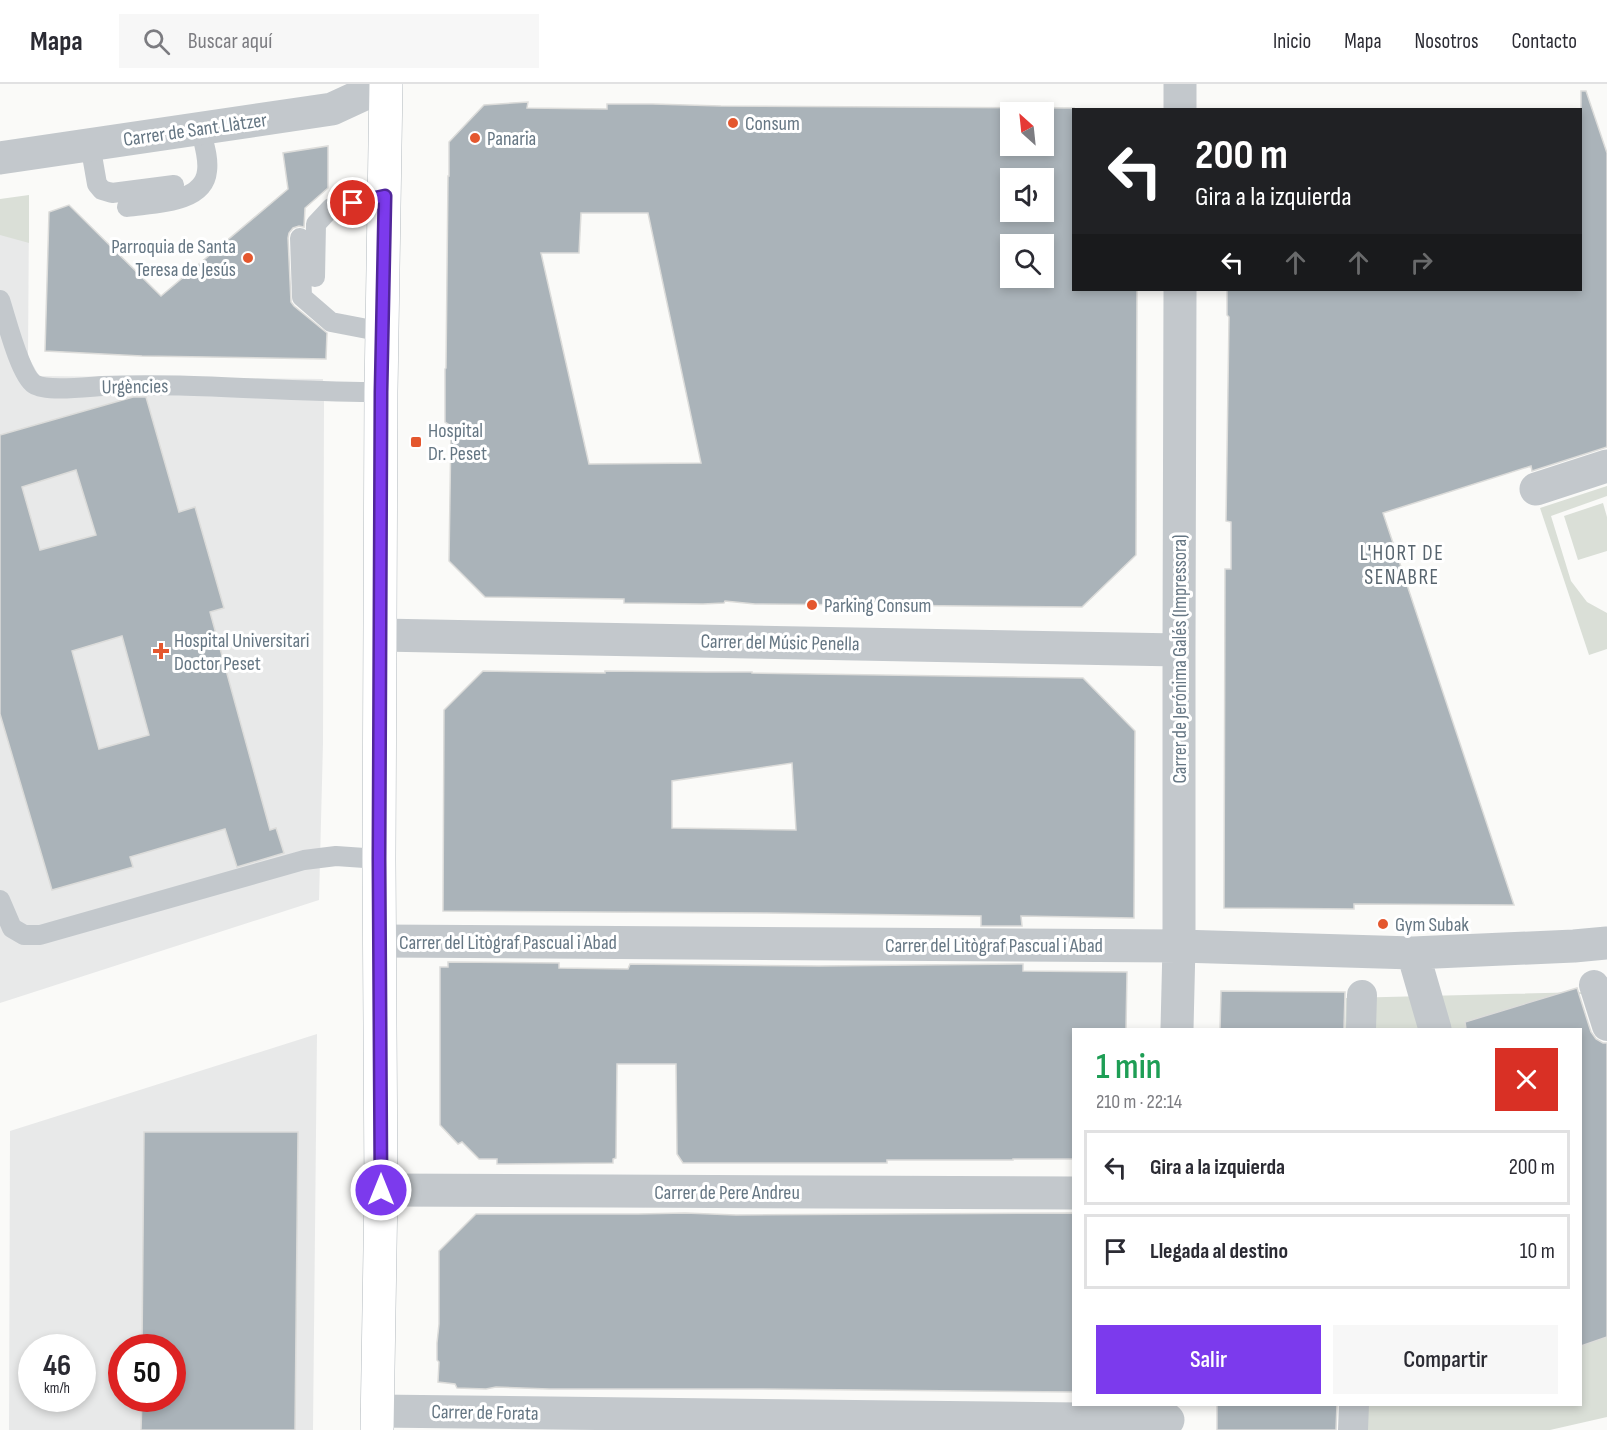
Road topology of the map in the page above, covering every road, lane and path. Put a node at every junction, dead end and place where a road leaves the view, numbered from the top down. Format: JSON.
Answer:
{"nodes":[{"id":1,"x":386,"y":84,"type":"edge"},
{"id":2,"x":1180,"y":84,"type":"edge"},
{"id":3,"x":1180,"y":108,"type":"edge"},
{"id":4,"x":200,"y":128,"type":"junction"},
{"id":5,"x":90,"y":144,"type":"junction"},
{"id":6,"x":0,"y":158,"type":"edge"},
{"id":7,"x":174,"y":185,"type":"dead end"},
{"id":8,"x":385,"y":196,"type":"junction"},
{"id":9,"x":127,"y":207,"type":"dead end"},
{"id":10,"x":300,"y":238,"type":"dead end"},
{"id":11,"x":315,"y":277,"type":"dead end"},
{"id":12,"x":1180,"y":291,"type":"edge"},
{"id":13,"x":0,"y":300,"type":"edge"},
{"id":14,"x":383,"y":332,"type":"junction"},
{"id":15,"x":381,"y":392,"type":"junction"},
{"id":16,"x":1607,"y":466,"type":"edge"},
{"id":17,"x":1536,"y":489,"type":"dead end"},
{"id":18,"x":381,"y":634,"type":"junction"},
{"id":19,"x":1179,"y":650,"type":"junction"},
{"id":20,"x":379,"y":859,"type":"junction"},
{"id":21,"x":0,"y":900,"type":"edge"},
{"id":22,"x":380,"y":941,"type":"junction"},
{"id":23,"x":1607,"y":943,"type":"edge"},
{"id":24,"x":1179,"y":946,"type":"junction"},
{"id":25,"x":1413,"y":953,"type":"junction"},
{"id":26,"x":1594,"y":985,"type":"dead end"},
{"id":27,"x":1362,"y":995,"type":"dead end"},
{"id":28,"x":1607,"y":1026,"type":"edge"},
{"id":29,"x":1177,"y":1028,"type":"edge"},
{"id":30,"x":1362,"y":1028,"type":"edge"},
{"id":31,"x":1435,"y":1028,"type":"edge"},
{"id":32,"x":381,"y":1190,"type":"junction"},
{"id":33,"x":1072,"y":1193,"type":"edge"},
{"id":34,"x":1354,"y":1406,"type":"edge"},
{"id":35,"x":1168,"y":1418,"type":"edge"},
{"id":36,"x":377,"y":1420,"type":"edge"},
{"id":37,"x":1353,"y":1430,"type":"edge"}],
"edges":[{"from":1,"to":4,"type":"street","name":"Carrer de Sant Llàtzer"},
{"from":1,"to":8,"type":"main road"},
{"from":2,"to":3,"type":"street"},
{"from":4,"to":5,"type":"street","name":"Carrer de Sant Llàtzer"},
{"from":4,"to":9,"type":"lane"},
{"from":5,"to":6,"type":"street","name":"Carrer de Sant Llàtzer"},
{"from":5,"to":7,"type":"lane"},
{"from":8,"to":11,"type":"lane"},
{"from":8,"to":14,"type":"main road"},
{"from":10,"to":14,"type":"lane"},
{"from":12,"to":19,"type":"street","name":"Carrer de Jerónima Galés (Impressora)"},
{"from":13,"to":15,"type":"lane","name":"Urgències"},
{"from":14,"to":15,"type":"main road"},
{"from":15,"to":18,"type":"main road"},
{"from":16,"to":17,"type":"street"},
{"from":18,"to":19,"type":"street","name":"Carrer del Músic Penella"},
{"from":18,"to":20,"type":"main road"},
{"from":19,"to":24,"type":"street","name":"Carrer de Jerónima Galés (Impressora)"},
{"from":20,"to":21,"type":"lane"},
{"from":20,"to":22,"type":"main road"},
{"from":22,"to":24,"type":"street","name":"Carrer del Litògraf Pascual i Abad"},
{"from":22,"to":32,"type":"main road"},
{"from":23,"to":25,"type":"street","name":"Carrer del Litògraf Pascual i Abad"},
{"from":24,"to":25,"type":"street","name":"Carrer del Litògraf Pascual i Abad"},
{"from":24,"to":29,"type":"street","name":"Carrer de Jerónima Galés (Impressora)"},
{"from":25,"to":31,"type":"street"},
{"from":26,"to":28,"type":"street"},
{"from":27,"to":30,"type":"street"},
{"from":32,"to":33,"type":"street","name":"Carrer de Pere Andreu"},
{"from":32,"to":36,"type":"main road"},
{"from":34,"to":37,"type":"street"},
{"from":35,"to":36,"type":"street","name":"Carrer de Forata"}]}
